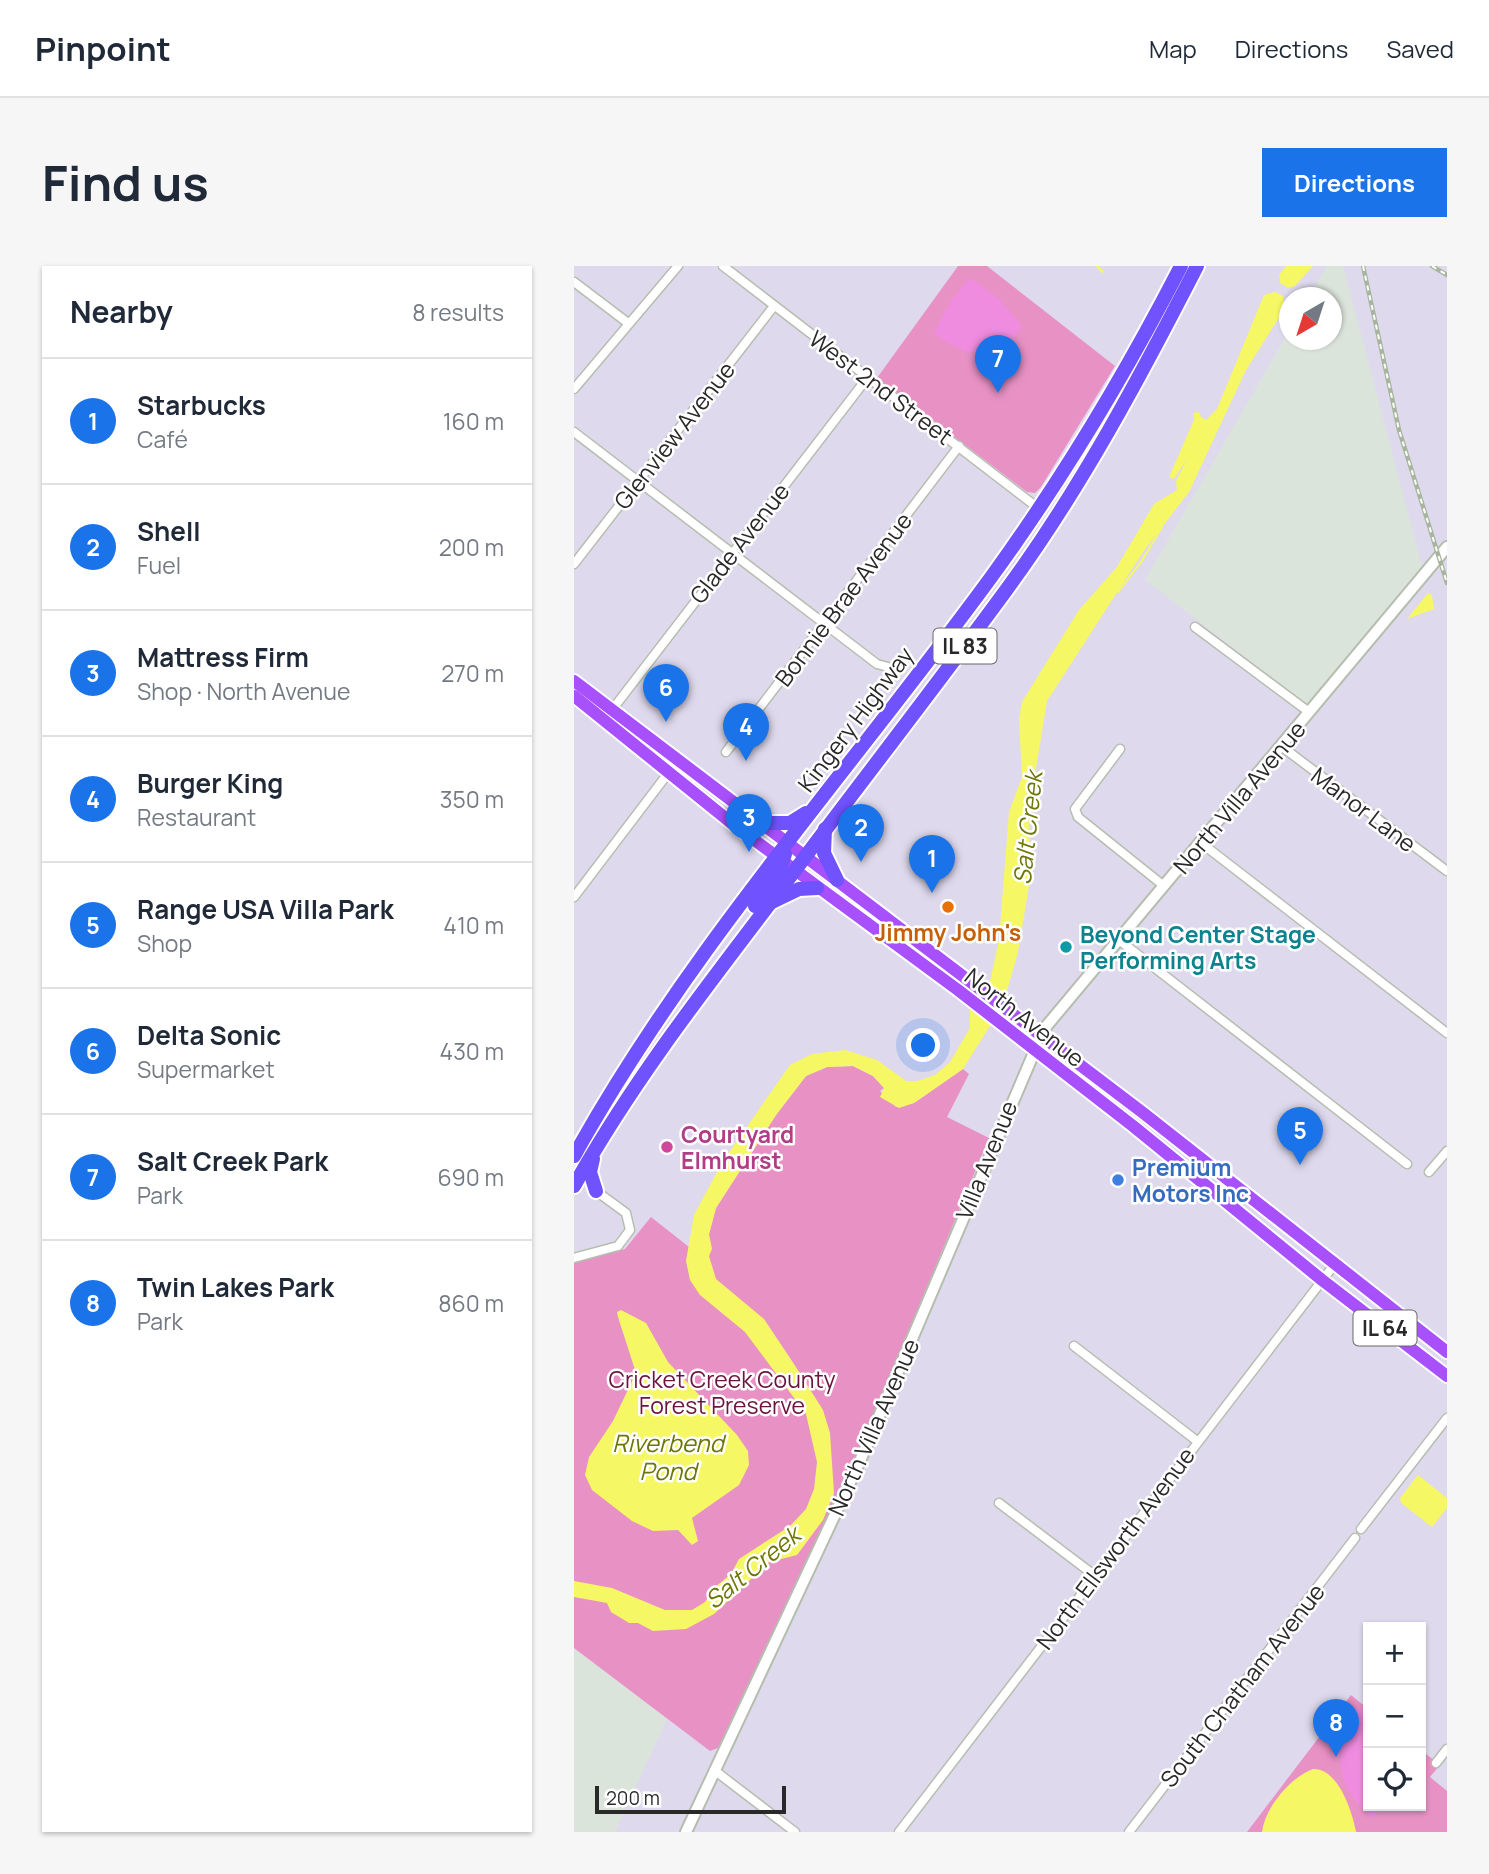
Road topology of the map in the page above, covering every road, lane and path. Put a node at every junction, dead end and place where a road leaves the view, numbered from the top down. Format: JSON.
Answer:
{"nodes":[{"id":1,"x":678,"y":266,"type":"edge"},
{"id":2,"x":723,"y":266,"type":"edge"},
{"id":3,"x":1181,"y":266,"type":"edge"},
{"id":4,"x":1197,"y":266,"type":"edge"},
{"id":5,"x":574,"y":282,"type":"edge"},
{"id":6,"x":774,"y":306,"type":"junction"},
{"id":7,"x":628,"y":323,"type":"junction"},
{"id":8,"x":868,"y":377,"type":"junction"},
{"id":9,"x":574,"y":389,"type":"edge"},
{"id":10,"x":574,"y":432,"type":"edge"},
{"id":11,"x":959,"y":446,"type":"junction"},
{"id":12,"x":638,"y":481,"type":"junction"},
{"id":13,"x":1038,"y":508,"type":"junction"},
{"id":14,"x":1447,"y":547,"type":"edge"},
{"id":15,"x":732,"y":553,"type":"junction"},
{"id":16,"x":574,"y":564,"type":"edge"},
{"id":17,"x":824,"y":624,"type":"junction"},
{"id":18,"x":1195,"y":627,"type":"dead end"},
{"id":19,"x":888,"y":667,"type":"dead end"},
{"id":20,"x":574,"y":681,"type":"edge"},
{"id":21,"x":575,"y":700,"type":"edge"},
{"id":22,"x":612,"y":710,"type":"junction"},
{"id":23,"x":1310,"y":712,"type":"junction"},
{"id":24,"x":1282,"y":746,"type":"junction"},
{"id":25,"x":1119,"y":749,"type":"dead end"},
{"id":26,"x":726,"y":752,"type":"dead end"},
{"id":27,"x":669,"y":772,"type":"junction"},
{"id":28,"x":816,"y":806,"type":"junction"},
{"id":29,"x":763,"y":823,"type":"junction"},
{"id":30,"x":826,"y":828,"type":"junction"},
{"id":31,"x":788,"y":842,"type":"junction"},
{"id":32,"x":1200,"y":842,"type":"junction"},
{"id":33,"x":806,"y":856,"type":"junction"},
{"id":34,"x":785,"y":863,"type":"junction"},
{"id":35,"x":1447,"y":871,"type":"edge"},
{"id":36,"x":837,"y":880,"type":"junction"},
{"id":37,"x":1164,"y":886,"type":"junction"},
{"id":38,"x":817,"y":888,"type":"junction"},
{"id":39,"x":574,"y":897,"type":"edge"},
{"id":40,"x":768,"y":904,"type":"junction"},
{"id":41,"x":1119,"y":940,"type":"junction"},
{"id":42,"x":962,"y":985,"type":"junction"},
{"id":43,"x":682,"y":1018,"type":"junction"},
{"id":44,"x":1005,"y":1018,"type":"junction"},
{"id":45,"x":1447,"y":1033,"type":"edge"},
{"id":46,"x":1040,"y":1036,"type":"junction"},
{"id":47,"x":1033,"y":1048,"type":"junction"},
{"id":48,"x":1447,"y":1151,"type":"edge"},
{"id":49,"x":594,"y":1153,"type":"junction"},
{"id":50,"x":574,"y":1156,"type":"edge"},
{"id":51,"x":1407,"y":1164,"type":"dead end"},
{"id":52,"x":1429,"y":1172,"type":"dead end"},
{"id":53,"x":574,"y":1186,"type":"edge"},
{"id":54,"x":596,"y":1191,"type":"junction"},
{"id":55,"x":574,"y":1194,"type":"edge"},
{"id":56,"x":574,"y":1258,"type":"edge"},
{"id":57,"x":1334,"y":1265,"type":"junction"},
{"id":58,"x":940,"y":1273,"type":"joint"},
{"id":59,"x":1322,"y":1280,"type":"junction"},
{"id":60,"x":1074,"y":1346,"type":"dead end"},
{"id":61,"x":1447,"y":1352,"type":"edge"},
{"id":62,"x":1447,"y":1376,"type":"edge"},
{"id":63,"x":1447,"y":1418,"type":"edge"},
{"id":64,"x":1197,"y":1441,"type":"junction"},
{"id":65,"x":999,"y":1503,"type":"dead end"},
{"id":66,"x":1361,"y":1529,"type":"dead end"},
{"id":67,"x":1355,"y":1538,"type":"dead end"},
{"id":68,"x":1094,"y":1575,"type":"junction"},
{"id":69,"x":1447,"y":1749,"type":"edge"},
{"id":70,"x":1436,"y":1763,"type":"dead end"},
{"id":71,"x":714,"y":1770,"type":"junction"},
{"id":72,"x":785,"y":1829,"type":"edge"},
{"id":73,"x":686,"y":1832,"type":"edge"},
{"id":74,"x":795,"y":1832,"type":"edge"},
{"id":75,"x":899,"y":1832,"type":"edge"},
{"id":76,"x":1129,"y":1832,"type":"edge"}],
"edges":[{"from":1,"to":7,"type":"street"},
{"from":2,"to":6,"type":"street","name":"West 2nd Street"},
{"from":3,"to":13,"type":"highway","name":"Kingery Highway","number":"IL 83"},
{"from":4,"to":30,"type":"highway","name":"Kingery Highway","number":"IL 83"},
{"from":5,"to":7,"type":"street"},
{"from":6,"to":8,"type":"street","name":"West 2nd Street"},
{"from":6,"to":12,"type":"street","name":"Glenview Avenue"},
{"from":7,"to":9,"type":"street"},
{"from":8,"to":11,"type":"street","name":"West 2nd Street"},
{"from":8,"to":15,"type":"street","name":"Glade Avenue"},
{"from":10,"to":12,"type":"street"},
{"from":11,"to":13,"type":"street","name":"West 2nd Street"},
{"from":11,"to":17,"type":"street","name":"Bonnie Brae Avenue"},
{"from":12,"to":15,"type":"street"},
{"from":12,"to":16,"type":"street","name":"Glenview Avenue"},
{"from":13,"to":28,"type":"highway","name":"Kingery Highway","number":"IL 83"},
{"from":14,"to":23,"type":"main road","name":"North Villa Avenue"},
{"from":15,"to":17,"type":"street"},
{"from":15,"to":22,"type":"street","name":"Glade Avenue"},
{"from":17,"to":19,"type":"street"},
{"from":17,"to":26,"type":"street","name":"Bonnie Brae Avenue"},
{"from":18,"to":23,"type":"street"},
{"from":20,"to":22,"type":"main road","number":"IL 64"},
{"from":21,"to":27,"type":"main road","name":"North Avenue","number":"IL 64"},
{"from":22,"to":29,"type":"main road","number":"IL 64"},
{"from":23,"to":24,"type":"main road","name":"North Villa Avenue"},
{"from":24,"to":32,"type":"main road","name":"North Villa Avenue"},
{"from":24,"to":35,"type":"street","name":"Manor Lane"},
{"from":25,"to":37,"type":"street"},
{"from":27,"to":34,"type":"main road","name":"North Avenue","number":"IL 64"},
{"from":27,"to":39,"type":"street"},
{"from":28,"to":29,"type":"highway"},
{"from":28,"to":31,"type":"highway","name":"Kingery Highway","number":"IL 83"},
{"from":29,"to":31,"type":"main road","number":"IL 64"},
{"from":30,"to":33,"type":"highway","name":"Kingery Highway","number":"IL 83"},
{"from":30,"to":36,"type":"highway"},
{"from":31,"to":33,"type":"main road","number":"IL 64"},
{"from":31,"to":34,"type":"highway","name":"Kingery Highway","number":"IL 83"},
{"from":32,"to":37,"type":"main road","name":"North Villa Avenue"},
{"from":32,"to":45,"type":"street"},
{"from":33,"to":34,"type":"highway","name":"Kingery Highway","number":"IL 83"},
{"from":33,"to":36,"type":"main road","number":"IL 64"},
{"from":34,"to":38,"type":"main road","name":"North Avenue","number":"IL 64"},
{"from":34,"to":40,"type":"highway","name":"Kingery Highway","number":"IL 83"},
{"from":34,"to":43,"type":"highway"},
{"from":34,"to":50,"type":"highway","name":"Kingery Highway","number":"IL 83"},
{"from":36,"to":42,"type":"main road","number":"IL 64"},
{"from":37,"to":41,"type":"main road","name":"North Villa Avenue"},
{"from":38,"to":40,"type":"highway"},
{"from":38,"to":42,"type":"main road","name":"North Avenue","number":"IL 64"},
{"from":40,"to":43,"type":"highway","number":"IL 83"},
{"from":41,"to":46,"type":"main road","name":"North Villa Avenue"},
{"from":41,"to":51,"type":"street"},
{"from":42,"to":44,"type":"main road","name":"North Avenue","number":"IL 64"},
{"from":43,"to":49,"type":"highway","number":"IL 83"},
{"from":44,"to":46,"type":"main road","number":"IL 64"},
{"from":44,"to":47,"type":"main road","name":"North Avenue","number":"IL 64"},
{"from":46,"to":47,"type":"main road","name":"North Villa Avenue"},
{"from":46,"to":57,"type":"main road","number":"IL 64"},
{"from":47,"to":58,"type":"main road","name":"Villa Avenue"},
{"from":47,"to":59,"type":"main road","name":"North Avenue","number":"IL 64"},
{"from":48,"to":52,"type":"street"},
{"from":49,"to":53,"type":"highway","number":"IL 83"},
{"from":49,"to":54,"type":"highway"},
{"from":54,"to":55,"type":"highway"},
{"from":54,"to":56,"type":"street"},
{"from":57,"to":59,"type":"street","name":"North Ellsworth Avenue"},
{"from":57,"to":61,"type":"main road","number":"IL 64"},
{"from":58,"to":71,"type":"main road","name":"North Villa Avenue"},
{"from":59,"to":62,"type":"main road","name":"North Avenue","number":"IL 64"},
{"from":59,"to":64,"type":"street","name":"North Ellsworth Avenue"},
{"from":60,"to":64,"type":"street"},
{"from":63,"to":66,"type":"street"},
{"from":64,"to":68,"type":"street","name":"North Ellsworth Avenue"},
{"from":65,"to":68,"type":"street"},
{"from":67,"to":76,"type":"street","name":"South Chatham Avenue"},
{"from":68,"to":75,"type":"street","name":"North Ellsworth Avenue"},
{"from":69,"to":70,"type":"street"},
{"from":71,"to":72,"type":"street"},
{"from":71,"to":73,"type":"main road","name":"North Villa Avenue"},
{"from":72,"to":74,"type":"street"}]}
